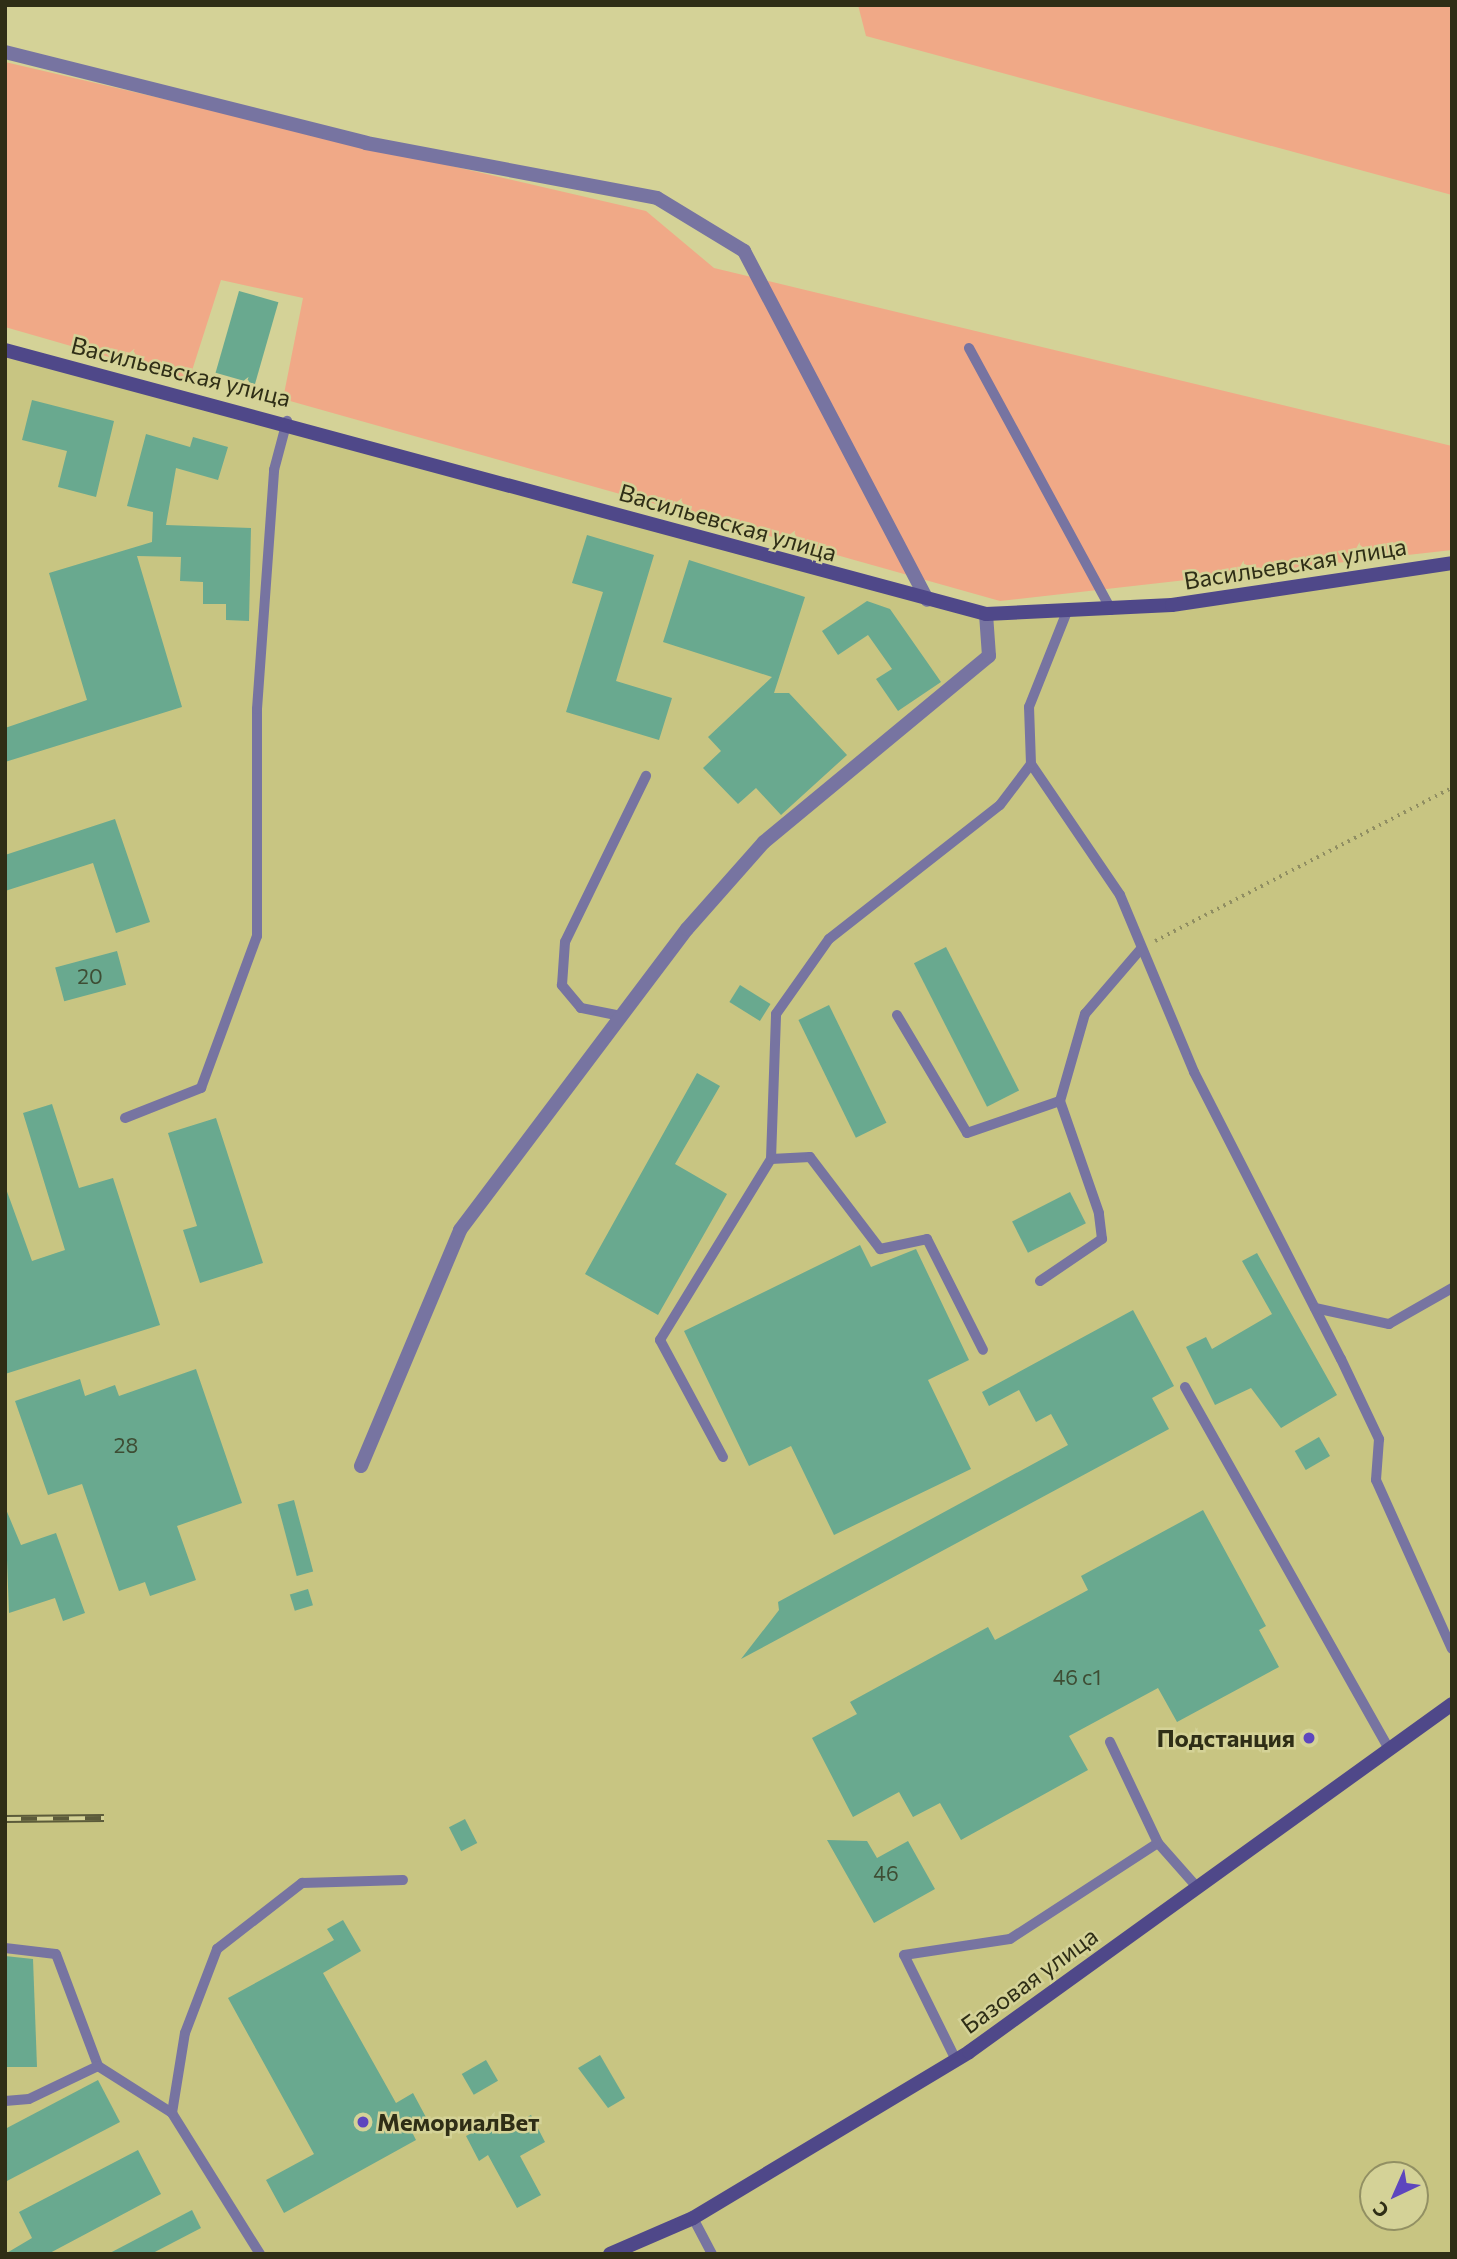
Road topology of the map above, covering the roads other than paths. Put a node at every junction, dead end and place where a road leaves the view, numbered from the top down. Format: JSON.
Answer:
{"nodes":[{"id":1,"x":5,"y":52,"type":"edge"},
{"id":2,"x":969,"y":348,"type":"dead end"},
{"id":3,"x":5,"y":350,"type":"edge"},
{"id":4,"x":287,"y":421,"type":"junction"},
{"id":5,"x":1452,"y":563,"type":"edge"},
{"id":6,"x":927,"y":600,"type":"junction"},
{"id":7,"x":1111,"y":610,"type":"junction"},
{"id":8,"x":986,"y":614,"type":"junction"},
{"id":9,"x":1066,"y":614,"type":"junction"},
{"id":10,"x":1031,"y":764,"type":"junction"},
{"id":11,"x":646,"y":776,"type":"dead end"},
{"id":12,"x":1141,"y":949,"type":"junction"},
{"id":13,"x":897,"y":1015,"type":"dead end"},
{"id":14,"x":621,"y":1016,"type":"junction"},
{"id":15,"x":1060,"y":1101,"type":"junction"},
{"id":16,"x":125,"y":1118,"type":"dead end"},
{"id":17,"x":771,"y":1159,"type":"junction"},
{"id":18,"x":1040,"y":1281,"type":"dead end"},
{"id":19,"x":1452,"y":1288,"type":"edge"},
{"id":20,"x":1315,"y":1308,"type":"junction"},
{"id":21,"x":983,"y":1350,"type":"dead end"},
{"id":22,"x":1185,"y":1387,"type":"dead end"},
{"id":23,"x":723,"y":1457,"type":"dead end"},
{"id":24,"x":360,"y":1466,"type":"dead end"},
{"id":25,"x":1452,"y":1649,"type":"edge"},
{"id":26,"x":1452,"y":1704,"type":"edge"},
{"id":27,"x":1110,"y":1742,"type":"dead end"},
{"id":28,"x":1388,"y":1746,"type":"junction"},
{"id":29,"x":1158,"y":1843,"type":"junction"},
{"id":30,"x":403,"y":1880,"type":"dead end"},
{"id":31,"x":1196,"y":1886,"type":"junction"},
{"id":32,"x":5,"y":1948,"type":"edge"},
{"id":33,"x":956,"y":2060,"type":"junction"},
{"id":34,"x":98,"y":2066,"type":"junction"},
{"id":35,"x":5,"y":2101,"type":"edge"},
{"id":36,"x":172,"y":2113,"type":"junction"},
{"id":37,"x":693,"y":2217,"type":"junction"},
{"id":38,"x":260,"y":2254,"type":"edge"},
{"id":39,"x":610,"y":2254,"type":"edge"},
{"id":40,"x":712,"y":2254,"type":"edge"}],
"edges":[{"from":1,"to":6,"type":"street"},
{"from":2,"to":7,"type":"lane"},
{"from":3,"to":4,"type":"street","name":"Васильевская улица"},
{"from":4,"to":6,"type":"street","name":"Васильевская улица"},
{"from":4,"to":16,"type":"lane"},
{"from":5,"to":7,"type":"street","name":"Васильевская улица"},
{"from":6,"to":8,"type":"street","name":"Васильевская улица"},
{"from":7,"to":9,"type":"street","name":"Васильевская улица"},
{"from":8,"to":9,"type":"street","name":"Васильевская улица"},
{"from":8,"to":14,"type":"street"},
{"from":9,"to":10,"type":"lane"},
{"from":10,"to":12,"type":"lane"},
{"from":10,"to":17,"type":"lane"},
{"from":11,"to":14,"type":"lane"},
{"from":12,"to":15,"type":"lane"},
{"from":12,"to":20,"type":"lane"},
{"from":13,"to":15,"type":"lane"},
{"from":14,"to":24,"type":"street"},
{"from":15,"to":18,"type":"lane"},
{"from":17,"to":21,"type":"lane"},
{"from":17,"to":23,"type":"lane"},
{"from":19,"to":20,"type":"lane"},
{"from":20,"to":25,"type":"lane"},
{"from":22,"to":28,"type":"lane"},
{"from":26,"to":28,"type":"street","name":"Базовая улица"},
{"from":27,"to":29,"type":"lane"},
{"from":28,"to":31,"type":"street","name":"Базовая улица"},
{"from":29,"to":31,"type":"lane"},
{"from":29,"to":33,"type":"lane"},
{"from":30,"to":36,"type":"lane"},
{"from":31,"to":33,"type":"street","name":"Базовая улица"},
{"from":32,"to":34,"type":"lane"},
{"from":33,"to":37,"type":"street","name":"Базовая улица"},
{"from":34,"to":35,"type":"lane"},
{"from":34,"to":36,"type":"lane"},
{"from":36,"to":38,"type":"lane"},
{"from":37,"to":39,"type":"street","name":"Базовая улица"},
{"from":37,"to":40,"type":"lane"}]}
